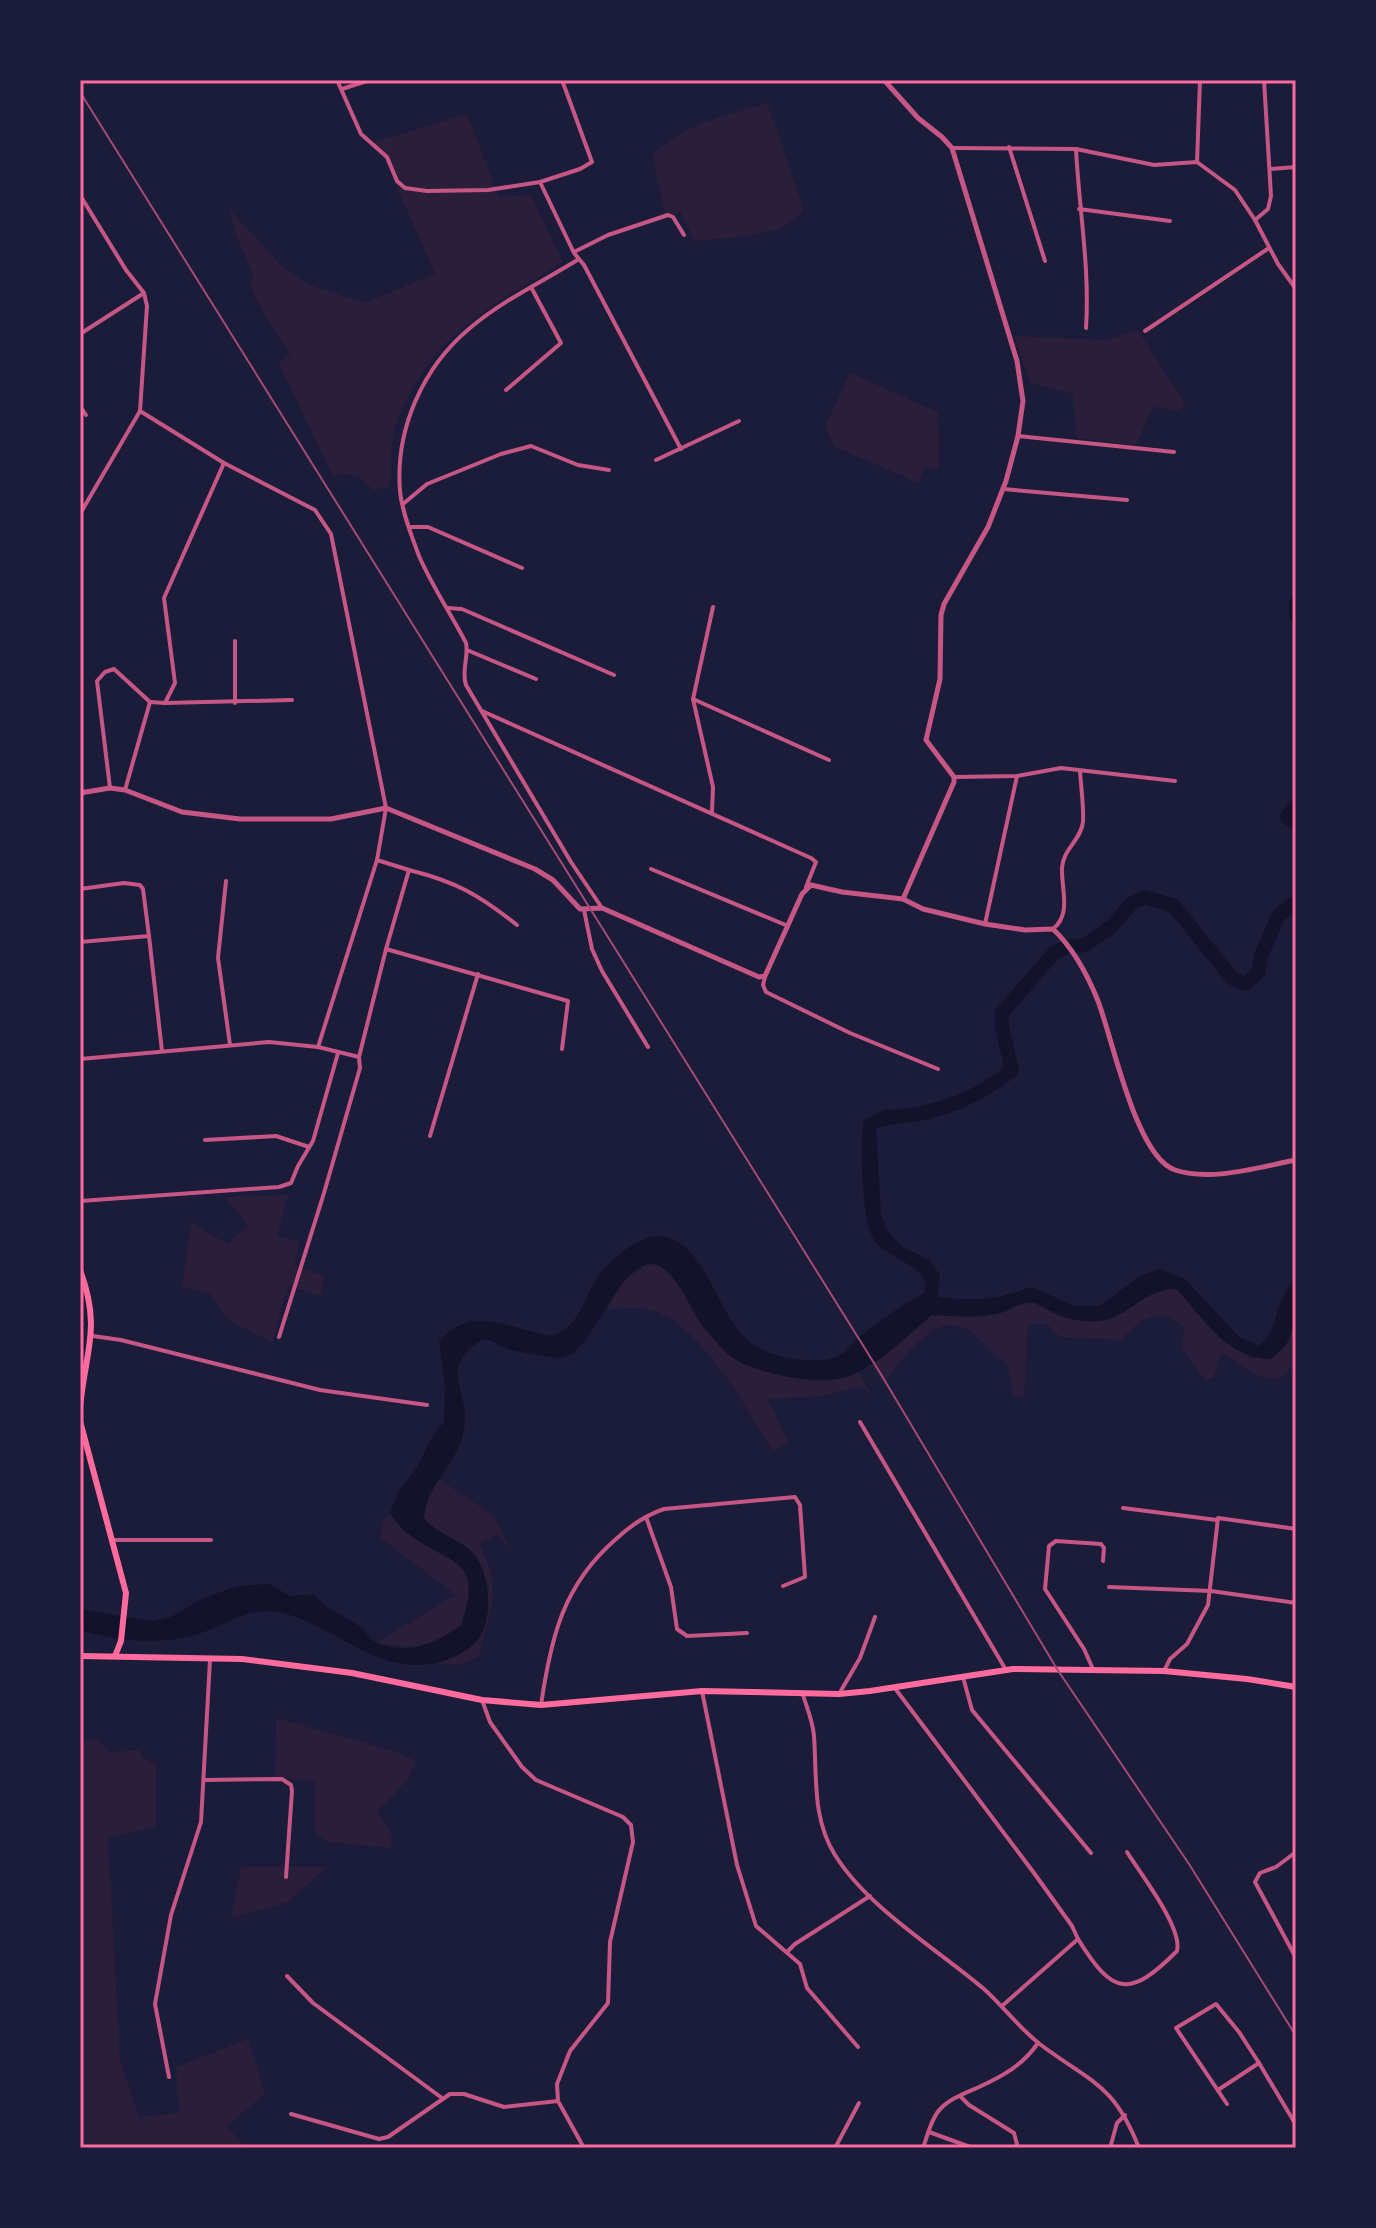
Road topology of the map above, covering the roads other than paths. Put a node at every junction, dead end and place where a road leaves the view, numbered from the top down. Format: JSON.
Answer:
{"nodes":[{"id":1,"x":337,"y":80,"type":"edge"},
{"id":2,"x":370,"y":80,"type":"edge"},
{"id":3,"x":562,"y":80,"type":"edge"},
{"id":4,"x":884,"y":80,"type":"edge"},
{"id":5,"x":1200,"y":80,"type":"edge"},
{"id":6,"x":1264,"y":80,"type":"edge"},
{"id":7,"x":342,"y":89,"type":"junction"},
{"id":8,"x":1009,"y":147,"type":"junction"},
{"id":9,"x":952,"y":148,"type":"junction"},
{"id":10,"x":1076,"y":149,"type":"junction"},
{"id":11,"x":1197,"y":162,"type":"junction"},
{"id":12,"x":1296,"y":167,"type":"edge"},
{"id":13,"x":1270,"y":169,"type":"junction"},
{"id":14,"x":540,"y":182,"type":"junction"},
{"id":15,"x":80,"y":195,"type":"edge"},
{"id":16,"x":1079,"y":209,"type":"junction"},
{"id":17,"x":1255,"y":220,"type":"junction"},
{"id":18,"x":1170,"y":221,"type":"dead end"},
{"id":19,"x":684,"y":235,"type":"dead end"},
{"id":20,"x":1269,"y":248,"type":"junction"},
{"id":21,"x":574,"y":252,"type":"junction"},
{"id":22,"x":579,"y":259,"type":"junction"},
{"id":23,"x":1045,"y":261,"type":"dead end"},
{"id":24,"x":531,"y":287,"type":"junction"},
{"id":25,"x":1296,"y":289,"type":"edge"},
{"id":26,"x":144,"y":293,"type":"junction"},
{"id":27,"x":1086,"y":328,"type":"dead end"},
{"id":28,"x":1145,"y":331,"type":"dead end"},
{"id":29,"x":80,"y":334,"type":"edge"},
{"id":30,"x":506,"y":390,"type":"dead end"},
{"id":31,"x":80,"y":406,"type":"edge"},
{"id":32,"x":140,"y":411,"type":"junction"},
{"id":33,"x":86,"y":415,"type":"dead end"},
{"id":34,"x":739,"y":421,"type":"dead end"},
{"id":35,"x":1018,"y":436,"type":"junction"},
{"id":36,"x":681,"y":449,"type":"junction"},
{"id":37,"x":1174,"y":452,"type":"dead end"},
{"id":38,"x":656,"y":460,"type":"dead end"},
{"id":39,"x":224,"y":463,"type":"junction"},
{"id":40,"x":609,"y":470,"type":"dead end"},
{"id":41,"x":1003,"y":489,"type":"junction"},
{"id":42,"x":1127,"y":500,"type":"dead end"},
{"id":43,"x":403,"y":504,"type":"junction"},
{"id":44,"x":80,"y":514,"type":"edge"},
{"id":45,"x":411,"y":527,"type":"junction"},
{"id":46,"x":522,"y":568,"type":"dead end"},
{"id":47,"x":713,"y":607,"type":"dead end"},
{"id":48,"x":448,"y":608,"type":"junction"},
{"id":49,"x":235,"y":641,"type":"dead end"},
{"id":50,"x":467,"y":650,"type":"junction"},
{"id":51,"x":614,"y":675,"type":"dead end"},
{"id":52,"x":536,"y":679,"type":"dead end"},
{"id":53,"x":693,"y":699,"type":"junction"},
{"id":54,"x":292,"y":700,"type":"dead end"},
{"id":55,"x":150,"y":702,"type":"junction"},
{"id":56,"x":165,"y":703,"type":"junction"},
{"id":57,"x":235,"y":703,"type":"junction"},
{"id":58,"x":480,"y":709,"type":"junction"},
{"id":59,"x":829,"y":760,"type":"dead end"},
{"id":60,"x":1080,"y":771,"type":"junction"},
{"id":61,"x":1017,"y":776,"type":"junction"},
{"id":62,"x":954,"y":777,"type":"junction"},
{"id":63,"x":1175,"y":781,"type":"dead end"},
{"id":64,"x":80,"y":782,"type":"edge"},
{"id":65,"x":110,"y":788,"type":"junction"},
{"id":66,"x":125,"y":790,"type":"junction"},
{"id":67,"x":81,"y":792,"type":"edge"},
{"id":68,"x":386,"y":808,"type":"junction"},
{"id":69,"x":712,"y":812,"type":"junction"},
{"id":70,"x":377,"y":860,"type":"junction"},
{"id":71,"x":651,"y":869,"type":"dead end"},
{"id":72,"x":409,"y":870,"type":"junction"},
{"id":73,"x":226,"y":881,"type":"dead end"},
{"id":74,"x":806,"y":887,"type":"junction"},
{"id":75,"x":80,"y":889,"type":"edge"},
{"id":76,"x":903,"y":899,"type":"junction"},
{"id":77,"x":602,"y":908,"type":"junction"},
{"id":78,"x":584,"y":910,"type":"junction"},
{"id":79,"x":985,"y":924,"type":"junction"},
{"id":80,"x":517,"y":925,"type":"dead end"},
{"id":81,"x":788,"y":926,"type":"junction"},
{"id":82,"x":1055,"y":930,"type":"junction"},
{"id":83,"x":149,"y":936,"type":"junction"},
{"id":84,"x":80,"y":942,"type":"edge"},
{"id":85,"x":386,"y":949,"type":"junction"},
{"id":86,"x":478,"y":974,"type":"junction"},
{"id":87,"x":765,"y":976,"type":"junction"},
{"id":88,"x":230,"y":1045,"type":"junction"},
{"id":89,"x":318,"y":1047,"type":"junction"},
{"id":90,"x":648,"y":1047,"type":"dead end"},
{"id":91,"x":562,"y":1049,"type":"dead end"},
{"id":92,"x":162,"y":1051,"type":"junction"},
{"id":93,"x":338,"y":1053,"type":"junction"},
{"id":94,"x":359,"y":1057,"type":"junction"},
{"id":95,"x":80,"y":1059,"type":"edge"},
{"id":96,"x":938,"y":1069,"type":"dead end"},
{"id":97,"x":430,"y":1136,"type":"dead end"},
{"id":98,"x":205,"y":1140,"type":"dead end"},
{"id":99,"x":309,"y":1147,"type":"junction"},
{"id":100,"x":1296,"y":1160,"type":"edge"},
{"id":101,"x":80,"y":1201,"type":"edge"},
{"id":102,"x":80,"y":1270,"type":"edge"},
{"id":103,"x":93,"y":1336,"type":"junction"},
{"id":104,"x":279,"y":1337,"type":"dead end"},
{"id":105,"x":427,"y":1405,"type":"dead end"},
{"id":106,"x":80,"y":1408,"type":"edge"},
{"id":107,"x":80,"y":1421,"type":"edge"},
{"id":108,"x":860,"y":1422,"type":"dead end"},
{"id":109,"x":1123,"y":1508,"type":"dead end"},
{"id":110,"x":646,"y":1517,"type":"junction"},
{"id":111,"x":1217,"y":1520,"type":"junction"},
{"id":112,"x":1296,"y":1529,"type":"edge"},
{"id":113,"x":112,"y":1540,"type":"junction"},
{"id":114,"x":211,"y":1540,"type":"dead end"},
{"id":115,"x":1103,"y":1561,"type":"dead end"},
{"id":116,"x":783,"y":1586,"type":"dead end"},
{"id":117,"x":1109,"y":1587,"type":"dead end"},
{"id":118,"x":1211,"y":1591,"type":"junction"},
{"id":119,"x":1296,"y":1603,"type":"edge"},
{"id":120,"x":875,"y":1617,"type":"dead end"},
{"id":121,"x":747,"y":1633,"type":"dead end"},
{"id":122,"x":80,"y":1656,"type":"edge"},
{"id":123,"x":115,"y":1656,"type":"junction"},
{"id":124,"x":210,"y":1660,"type":"junction"},
{"id":125,"x":1093,"y":1669,"type":"junction"},
{"id":126,"x":1006,"y":1670,"type":"junction"},
{"id":127,"x":1164,"y":1671,"type":"junction"},
{"id":128,"x":962,"y":1675,"type":"junction"},
{"id":129,"x":894,"y":1687,"type":"junction"},
{"id":130,"x":1296,"y":1687,"type":"edge"},
{"id":131,"x":702,"y":1691,"type":"junction"},
{"id":132,"x":839,"y":1694,"type":"junction"},
{"id":133,"x":803,"y":1695,"type":"junction"},
{"id":134,"x":482,"y":1700,"type":"junction"},
{"id":135,"x":541,"y":1705,"type":"junction"},
{"id":136,"x":205,"y":1780,"type":"junction"},
{"id":137,"x":1127,"y":1852,"type":"dead end"},
{"id":138,"x":1296,"y":1852,"type":"edge"},
{"id":139,"x":1091,"y":1853,"type":"dead end"},
{"id":140,"x":286,"y":1877,"type":"dead end"},
{"id":141,"x":870,"y":1896,"type":"junction"},
{"id":142,"x":1078,"y":1939,"type":"junction"},
{"id":143,"x":787,"y":1952,"type":"junction"},
{"id":144,"x":1296,"y":1958,"type":"edge"},
{"id":145,"x":287,"y":1976,"type":"dead end"},
{"id":146,"x":1002,"y":2006,"type":"junction"},
{"id":147,"x":1038,"y":2043,"type":"junction"},
{"id":148,"x":858,"y":2047,"type":"dead end"},
{"id":149,"x":1259,"y":2063,"type":"junction"},
{"id":150,"x":169,"y":2077,"type":"dead end"},
{"id":151,"x":1218,"y":2090,"type":"junction"},
{"id":152,"x":960,"y":2095,"type":"junction"},
{"id":153,"x":442,"y":2098,"type":"junction"},
{"id":154,"x":558,"y":2101,"type":"junction"},
{"id":155,"x":859,"y":2103,"type":"dead end"},
{"id":156,"x":1227,"y":2104,"type":"dead end"},
{"id":157,"x":291,"y":2114,"type":"dead end"},
{"id":158,"x":1125,"y":2115,"type":"junction"},
{"id":159,"x":1296,"y":2125,"type":"edge"},
{"id":160,"x":929,"y":2132,"type":"junction"},
{"id":161,"x":581,"y":2147,"type":"edge"},
{"id":162,"x":835,"y":2148,"type":"edge"},
{"id":163,"x":923,"y":2148,"type":"edge"},
{"id":164,"x":973,"y":2148,"type":"edge"},
{"id":165,"x":1018,"y":2148,"type":"edge"},
{"id":166,"x":1110,"y":2148,"type":"edge"},
{"id":167,"x":1139,"y":2148,"type":"edge"}],
"edges":[{"from":1,"to":7,"type":"street"},
{"from":2,"to":7,"type":"street"},
{"from":3,"to":14,"type":"street"},
{"from":4,"to":9,"type":"street"},
{"from":5,"to":11,"type":"street"},
{"from":6,"to":13,"type":"street"},
{"from":7,"to":14,"type":"street"},
{"from":8,"to":9,"type":"street"},
{"from":8,"to":10,"type":"street"},
{"from":8,"to":23,"type":"street"},
{"from":9,"to":35,"type":"street"},
{"from":10,"to":11,"type":"street"},
{"from":10,"to":16,"type":"street"},
{"from":11,"to":17,"type":"street"},
{"from":12,"to":13,"type":"street"},
{"from":13,"to":17,"type":"street"},
{"from":14,"to":21,"type":"street"},
{"from":15,"to":26,"type":"street"},
{"from":16,"to":18,"type":"street"},
{"from":16,"to":27,"type":"street"},
{"from":17,"to":20,"type":"street"},
{"from":19,"to":21,"type":"street"},
{"from":20,"to":25,"type":"street"},
{"from":20,"to":28,"type":"street"},
{"from":21,"to":22,"type":"street"},
{"from":22,"to":24,"type":"street"},
{"from":22,"to":36,"type":"street"},
{"from":24,"to":30,"type":"street"},
{"from":24,"to":43,"type":"street"},
{"from":26,"to":29,"type":"street"},
{"from":26,"to":32,"type":"street"},
{"from":31,"to":33,"type":"street"},
{"from":32,"to":39,"type":"street"},
{"from":32,"to":44,"type":"street"},
{"from":34,"to":36,"type":"street"},
{"from":35,"to":37,"type":"street"},
{"from":35,"to":41,"type":"street"},
{"from":36,"to":38,"type":"street"},
{"from":39,"to":56,"type":"street"},
{"from":39,"to":68,"type":"street"},
{"from":40,"to":43,"type":"street"},
{"from":41,"to":42,"type":"street"},
{"from":41,"to":62,"type":"street"},
{"from":43,"to":45,"type":"street"},
{"from":45,"to":46,"type":"street"},
{"from":45,"to":48,"type":"street"},
{"from":47,"to":53,"type":"street"},
{"from":48,"to":50,"type":"street"},
{"from":48,"to":51,"type":"street"},
{"from":49,"to":57,"type":"street"},
{"from":50,"to":52,"type":"street"},
{"from":50,"to":58,"type":"street"},
{"from":53,"to":59,"type":"street"},
{"from":53,"to":69,"type":"street"},
{"from":54,"to":57,"type":"street"},
{"from":55,"to":56,"type":"street"},
{"from":55,"to":65,"type":"street"},
{"from":55,"to":66,"type":"street"},
{"from":56,"to":57,"type":"street"},
{"from":58,"to":69,"type":"street"},
{"from":58,"to":77,"type":"street"},
{"from":60,"to":61,"type":"street"},
{"from":60,"to":63,"type":"street"},
{"from":60,"to":82,"type":"street"},
{"from":61,"to":62,"type":"street"},
{"from":61,"to":79,"type":"street"},
{"from":62,"to":76,"type":"street"},
{"from":64,"to":67,"type":"street"},
{"from":65,"to":66,"type":"street"},
{"from":65,"to":67,"type":"street"},
{"from":66,"to":68,"type":"street"},
{"from":68,"to":70,"type":"street"},
{"from":68,"to":78,"type":"street"},
{"from":69,"to":74,"type":"street"},
{"from":70,"to":72,"type":"street"},
{"from":70,"to":89,"type":"street"},
{"from":71,"to":81,"type":"street"},
{"from":72,"to":80,"type":"street"},
{"from":72,"to":85,"type":"street"},
{"from":73,"to":88,"type":"street"},
{"from":74,"to":76,"type":"street"},
{"from":74,"to":81,"type":"street"},
{"from":75,"to":83,"type":"street"},
{"from":76,"to":79,"type":"street"},
{"from":77,"to":78,"type":"street"},
{"from":77,"to":87,"type":"street"},
{"from":78,"to":90,"type":"street"},
{"from":79,"to":82,"type":"street"},
{"from":81,"to":87,"type":"street"},
{"from":82,"to":100,"type":"street"},
{"from":83,"to":84,"type":"street"},
{"from":83,"to":92,"type":"street"},
{"from":85,"to":86,"type":"street"},
{"from":85,"to":94,"type":"street"},
{"from":86,"to":91,"type":"street"},
{"from":86,"to":97,"type":"street"},
{"from":87,"to":96,"type":"street"},
{"from":88,"to":89,"type":"street"},
{"from":88,"to":92,"type":"street"},
{"from":89,"to":93,"type":"street"},
{"from":92,"to":95,"type":"street"},
{"from":93,"to":94,"type":"street"},
{"from":93,"to":99,"type":"street"},
{"from":94,"to":104,"type":"street"},
{"from":98,"to":99,"type":"street"},
{"from":99,"to":101,"type":"street"},
{"from":102,"to":103,"type":"main road"},
{"from":103,"to":105,"type":"street"},
{"from":103,"to":106,"type":"main road"},
{"from":107,"to":113,"type":"main road"},
{"from":108,"to":126,"type":"street"},
{"from":109,"to":111,"type":"street"},
{"from":110,"to":116,"type":"street"},
{"from":110,"to":121,"type":"street"},
{"from":110,"to":135,"type":"street"},
{"from":111,"to":112,"type":"street"},
{"from":111,"to":118,"type":"street"},
{"from":113,"to":114,"type":"street"},
{"from":113,"to":123,"type":"main road"},
{"from":115,"to":125,"type":"street"},
{"from":117,"to":118,"type":"street"},
{"from":118,"to":119,"type":"street"},
{"from":118,"to":127,"type":"street"},
{"from":120,"to":132,"type":"street"},
{"from":122,"to":123,"type":"main road"},
{"from":123,"to":124,"type":"main road"},
{"from":124,"to":134,"type":"main road"},
{"from":124,"to":136,"type":"street"},
{"from":125,"to":126,"type":"main road"},
{"from":125,"to":127,"type":"main road"},
{"from":126,"to":128,"type":"main road"},
{"from":127,"to":130,"type":"main road"},
{"from":128,"to":129,"type":"main road"},
{"from":128,"to":139,"type":"street"},
{"from":129,"to":132,"type":"main road"},
{"from":129,"to":142,"type":"street"},
{"from":131,"to":133,"type":"main road"},
{"from":131,"to":135,"type":"main road"},
{"from":131,"to":143,"type":"street"},
{"from":132,"to":133,"type":"main road"},
{"from":133,"to":141,"type":"street"},
{"from":134,"to":135,"type":"main road"},
{"from":134,"to":154,"type":"street"},
{"from":136,"to":140,"type":"street"},
{"from":136,"to":150,"type":"street"},
{"from":137,"to":142,"type":"street"},
{"from":138,"to":144,"type":"street"},
{"from":141,"to":143,"type":"street"},
{"from":141,"to":146,"type":"street"},
{"from":142,"to":146,"type":"street"},
{"from":143,"to":148,"type":"street"},
{"from":145,"to":153,"type":"street"},
{"from":146,"to":147,"type":"street"},
{"from":147,"to":152,"type":"street"},
{"from":147,"to":158,"type":"street"},
{"from":149,"to":151,"type":"street"},
{"from":149,"to":151,"type":"street"},
{"from":149,"to":159,"type":"street"},
{"from":151,"to":156,"type":"street"},
{"from":152,"to":160,"type":"street"},
{"from":152,"to":165,"type":"street"},
{"from":153,"to":154,"type":"street"},
{"from":153,"to":157,"type":"street"},
{"from":154,"to":161,"type":"street"},
{"from":155,"to":162,"type":"street"},
{"from":158,"to":166,"type":"street"},
{"from":158,"to":167,"type":"street"},
{"from":160,"to":163,"type":"street"},
{"from":160,"to":164,"type":"street"}]}
